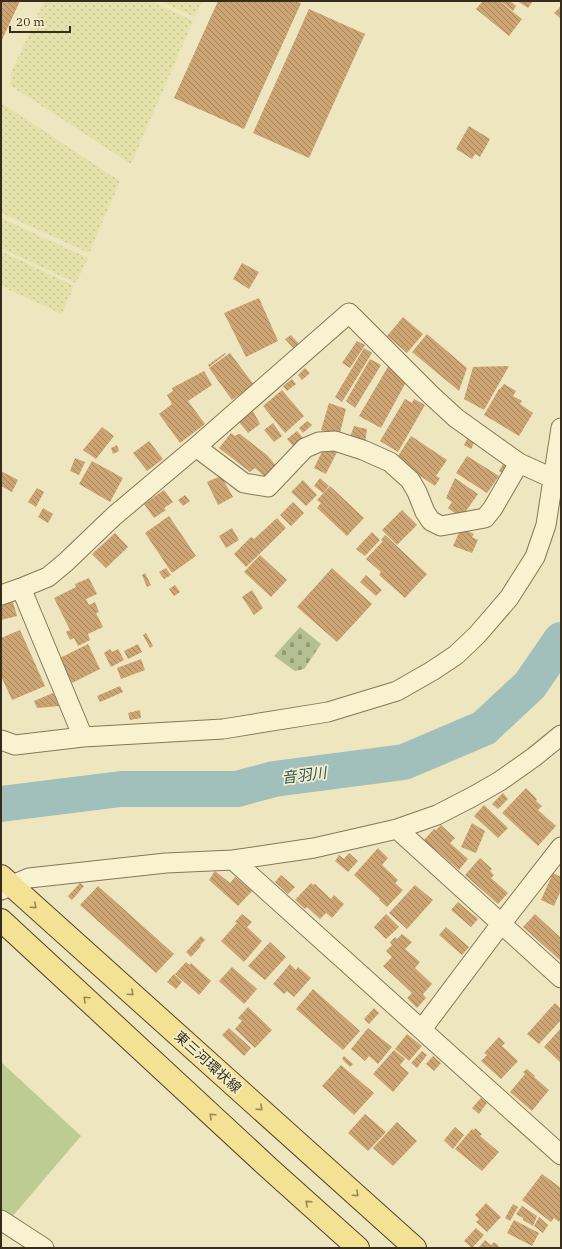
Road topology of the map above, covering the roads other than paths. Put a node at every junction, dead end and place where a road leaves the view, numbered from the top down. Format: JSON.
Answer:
{"nodes":[{"id":1,"x":561,"y":428,"type":"edge"},
{"id":2,"x":196,"y":446,"type":"junction"},
{"id":3,"x":519,"y":463,"type":"junction"},
{"id":4,"x":557,"y":481,"type":"edge"},
{"id":5,"x":21,"y":588,"type":"junction"},
{"id":6,"x":1,"y":595,"type":"edge"},
{"id":7,"x":561,"y":735,"type":"edge"},
{"id":8,"x":83,"y":736,"type":"junction"},
{"id":9,"x":1,"y":740,"type":"edge"},
{"id":10,"x":397,"y":829,"type":"junction"},
{"id":11,"x":561,"y":847,"type":"edge"},
{"id":12,"x":233,"y":860,"type":"junction"},
{"id":13,"x":5,"y":883,"type":"edge"},
{"id":14,"x":1,"y":920,"type":"edge"},
{"id":15,"x":501,"y":924,"type":"junction"},
{"id":16,"x":561,"y":978,"type":"edge"},
{"id":17,"x":422,"y":1029,"type":"junction"},
{"id":18,"x":561,"y":1155,"type":"edge"},
{"id":19,"x":1,"y":1220,"type":"edge"},
{"id":20,"x":44,"y":1248,"type":"edge"},
{"id":21,"x":358,"y":1248,"type":"edge"},
{"id":22,"x":415,"y":1248,"type":"edge"}],
"edges":[{"from":1,"to":4,"type":"street"},
{"from":2,"to":3,"type":"street"},
{"from":2,"to":3,"type":"street"},
{"from":2,"to":5,"type":"street"},
{"from":3,"to":4,"type":"street"},
{"from":4,"to":8,"type":"street"},
{"from":5,"to":6,"type":"street"},
{"from":5,"to":8,"type":"street"},
{"from":7,"to":10,"type":"street"},
{"from":8,"to":9,"type":"street"},
{"from":10,"to":12,"type":"street"},
{"from":10,"to":15,"type":"street"},
{"from":11,"to":15,"type":"street"},
{"from":12,"to":13,"type":"street"},
{"from":12,"to":17,"type":"street"},
{"from":13,"to":22,"type":"main road","name":"東三河環状線","one_way":true},
{"from":21,"to":14,"type":"main road","one_way":true},
{"from":15,"to":16,"type":"street"},
{"from":15,"to":17,"type":"street"},
{"from":17,"to":18,"type":"street"},
{"from":19,"to":20,"type":"street"}]}
